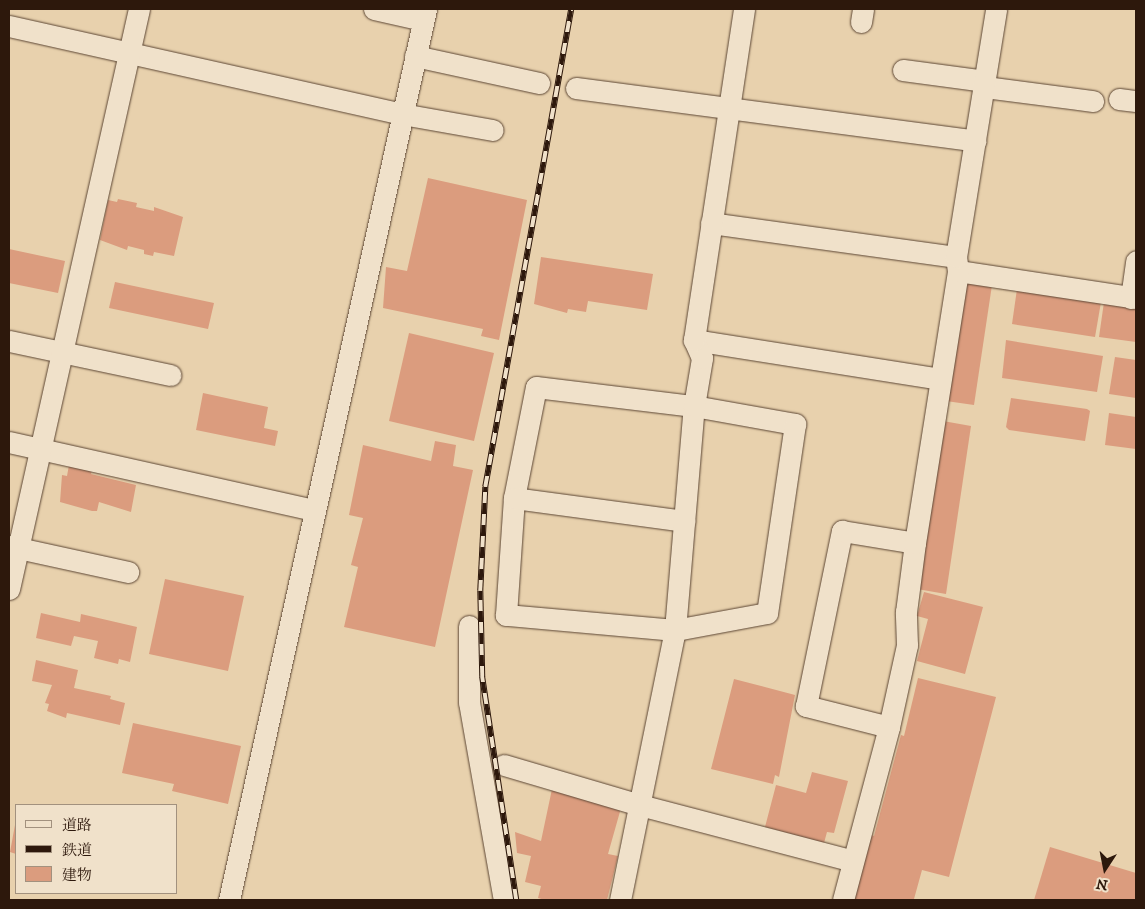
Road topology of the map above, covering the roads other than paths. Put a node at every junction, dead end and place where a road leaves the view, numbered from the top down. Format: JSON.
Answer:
{"nodes":[{"id":1,"x":139,"y":9,"type":"edge"},
{"id":2,"x":374,"y":9,"type":"edge"},
{"id":3,"x":744,"y":9,"type":"edge"},
{"id":4,"x":996,"y":9,"type":"edge"},
{"id":5,"x":425,"y":14,"type":"edge"},
{"id":6,"x":9,"y":26,"type":"edge"},
{"id":7,"x":129,"y":53,"type":"junction"},
{"id":8,"x":415,"y":56,"type":"junction"},
{"id":9,"x":903,"y":70,"type":"dead end"},
{"id":10,"x":539,"y":82,"type":"dead end"},
{"id":11,"x":985,"y":84,"type":"junction"},
{"id":12,"x":576,"y":88,"type":"dead end"},
{"id":13,"x":1093,"y":101,"type":"dead end"},
{"id":14,"x":729,"y":108,"type":"junction"},
{"id":15,"x":402,"y":114,"type":"junction"},
{"id":16,"x":493,"y":130,"type":"dead end"},
{"id":17,"x":976,"y":141,"type":"junction"},
{"id":18,"x":711,"y":223,"type":"junction"},
{"id":19,"x":1136,"y":261,"type":"edge"},
{"id":20,"x":957,"y":264,"type":"junction"},
{"id":21,"x":1134,"y":298,"type":"edge"},
{"id":22,"x":694,"y":340,"type":"junction"},
{"id":23,"x":9,"y":341,"type":"edge"},
{"id":24,"x":63,"y":353,"type":"junction"},
{"id":25,"x":170,"y":375,"type":"dead end"},
{"id":26,"x":939,"y":379,"type":"junction"},
{"id":27,"x":694,"y":406,"type":"junction"},
{"id":28,"x":9,"y":442,"type":"edge"},
{"id":29,"x":41,"y":450,"type":"junction"},
{"id":30,"x":514,"y":498,"type":"junction"},
{"id":31,"x":314,"y":510,"type":"junction"},
{"id":32,"x":684,"y":521,"type":"junction"},
{"id":33,"x":915,"y":543,"type":"junction"},
{"id":34,"x":14,"y":547,"type":"edge"},
{"id":35,"x":128,"y":572,"type":"dead end"},
{"id":36,"x":9,"y":589,"type":"edge"},
{"id":37,"x":469,"y":626,"type":"dead end"},
{"id":38,"x":674,"y":630,"type":"junction"},
{"id":39,"x":889,"y":727,"type":"junction"},
{"id":40,"x":504,"y":765,"type":"dead end"},
{"id":41,"x":640,"y":805,"type":"junction"},
{"id":42,"x":854,"y":861,"type":"junction"},
{"id":43,"x":229,"y":900,"type":"edge"},
{"id":44,"x":504,"y":900,"type":"edge"},
{"id":45,"x":620,"y":900,"type":"edge"},
{"id":46,"x":843,"y":900,"type":"edge"}],
"edges":[{"from":1,"to":7,"type":"street"},
{"from":2,"to":5,"type":"street"},
{"from":3,"to":14,"type":"street"},
{"from":4,"to":11,"type":"street"},
{"from":5,"to":8,"type":"street"},
{"from":6,"to":7,"type":"street"},
{"from":7,"to":15,"type":"street"},
{"from":7,"to":24,"type":"street"},
{"from":8,"to":10,"type":"street"},
{"from":8,"to":15,"type":"street"},
{"from":9,"to":11,"type":"street"},
{"from":11,"to":13,"type":"street"},
{"from":11,"to":17,"type":"street"},
{"from":12,"to":14,"type":"street"},
{"from":14,"to":17,"type":"street"},
{"from":14,"to":18,"type":"street"},
{"from":15,"to":16,"type":"street"},
{"from":15,"to":31,"type":"street"},
{"from":17,"to":20,"type":"street"},
{"from":18,"to":20,"type":"street"},
{"from":18,"to":22,"type":"street"},
{"from":19,"to":21,"type":"street"},
{"from":20,"to":21,"type":"street"},
{"from":20,"to":26,"type":"street"},
{"from":22,"to":26,"type":"street"},
{"from":22,"to":27,"type":"street"},
{"from":23,"to":24,"type":"street"},
{"from":24,"to":25,"type":"street"},
{"from":24,"to":29,"type":"street"},
{"from":26,"to":33,"type":"street"},
{"from":27,"to":30,"type":"street"},
{"from":27,"to":32,"type":"street"},
{"from":27,"to":38,"type":"street"},
{"from":28,"to":29,"type":"street"},
{"from":29,"to":31,"type":"street"},
{"from":29,"to":34,"type":"street"},
{"from":30,"to":32,"type":"street"},
{"from":30,"to":38,"type":"street"},
{"from":31,"to":43,"type":"street"},
{"from":32,"to":38,"type":"street"},
{"from":33,"to":39,"type":"street"},
{"from":33,"to":39,"type":"street"},
{"from":34,"to":35,"type":"street"},
{"from":34,"to":36,"type":"street"},
{"from":37,"to":44,"type":"street"},
{"from":38,"to":41,"type":"street"},
{"from":39,"to":42,"type":"street"},
{"from":40,"to":41,"type":"street"},
{"from":41,"to":42,"type":"street"},
{"from":41,"to":45,"type":"street"},
{"from":42,"to":46,"type":"street"}]}
